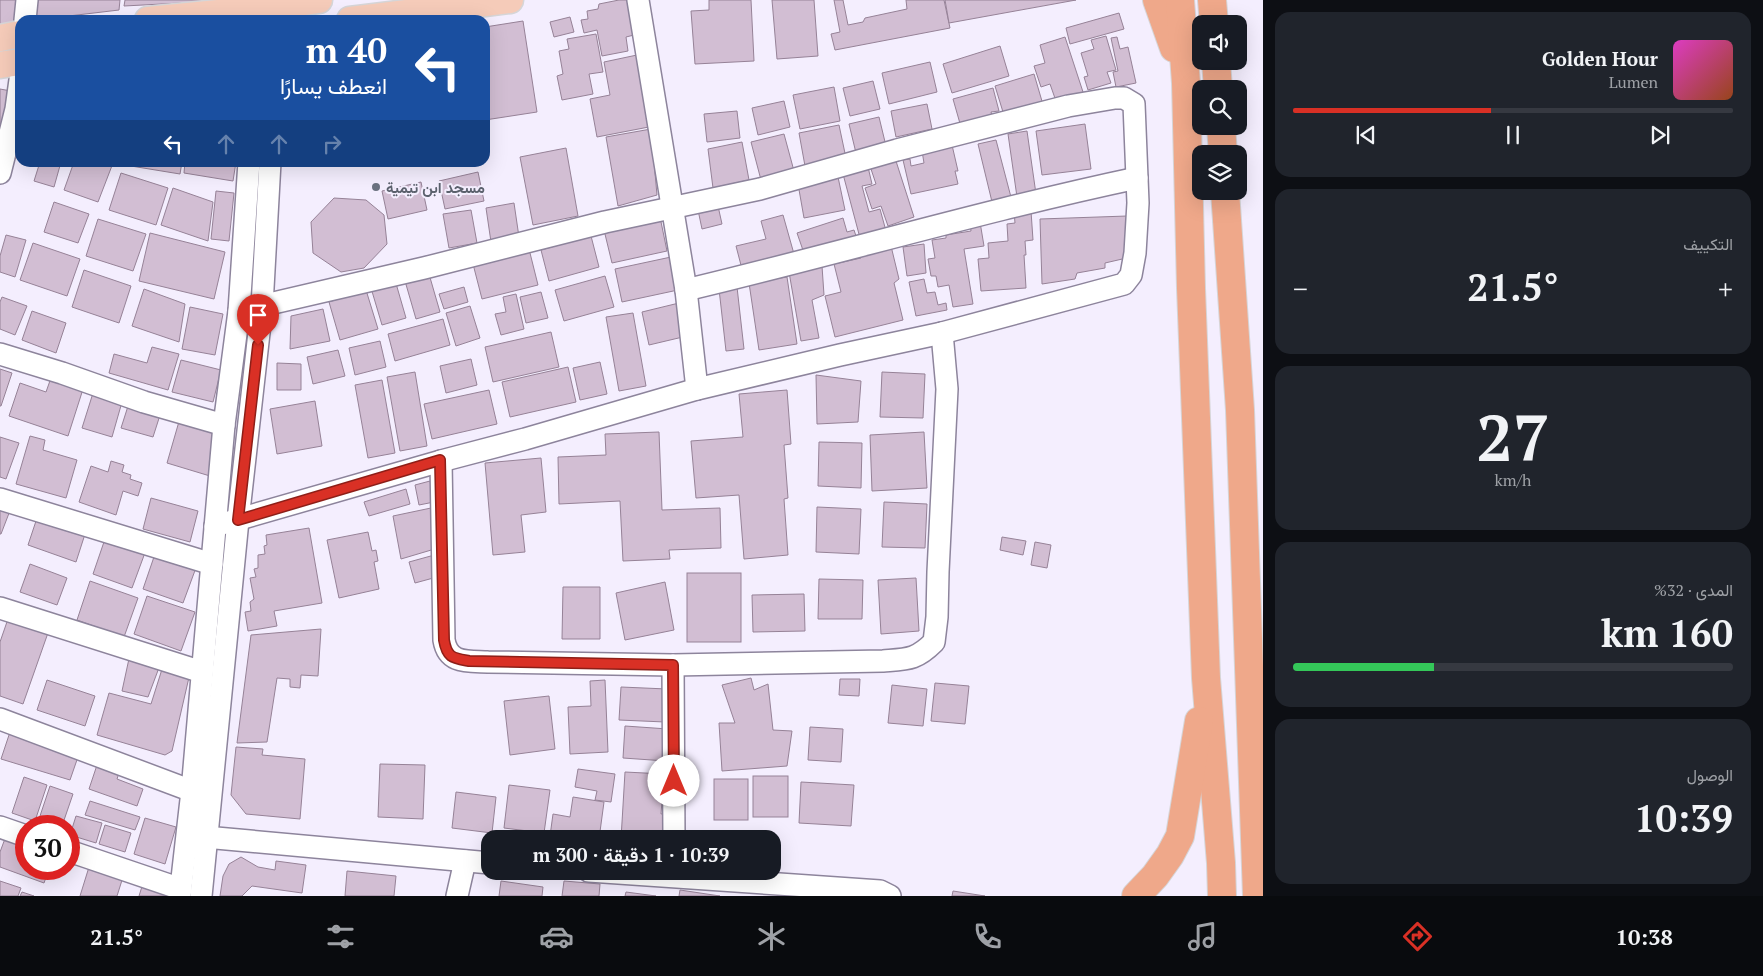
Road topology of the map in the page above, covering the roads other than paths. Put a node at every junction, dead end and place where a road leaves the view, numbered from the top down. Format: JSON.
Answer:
{"nodes":[{"id":1,"x":27,"y":0,"type":"edge"},
{"id":2,"x":319,"y":0,"type":"edge"},
{"id":3,"x":510,"y":0,"type":"edge"},
{"id":4,"x":638,"y":0,"type":"edge"},
{"id":5,"x":1157,"y":0,"type":"edge"},
{"id":6,"x":1180,"y":0,"type":"edge"},
{"id":7,"x":1212,"y":0,"type":"edge"},
{"id":8,"x":267,"y":9,"type":"edge"},
{"id":9,"x":26,"y":15,"type":"edge"},
{"id":10,"x":202,"y":15,"type":"edge"},
{"id":11,"x":390,"y":15,"type":"edge"},
{"id":12,"x":1213,"y":15,"type":"edge"},
{"id":13,"x":15,"y":35,"type":"edge"},
{"id":14,"x":0,"y":38,"type":"edge"},
{"id":15,"x":15,"y":63,"type":"edge"},
{"id":16,"x":0,"y":65,"type":"edge"},
{"id":17,"x":1186,"y":83,"type":"junction"},
{"id":18,"x":15,"y":113,"type":"edge"},
{"id":19,"x":249,"y":167,"type":"edge"},
{"id":20,"x":270,"y":167,"type":"edge"},
{"id":21,"x":0,"y":173,"type":"edge"},
{"id":22,"x":1138,"y":178,"type":"junction"},
{"id":23,"x":1226,"y":200,"type":"edge"},
{"id":24,"x":671,"y":207,"type":"junction"},
{"id":25,"x":686,"y":290,"type":"junction"},
{"id":26,"x":262,"y":306,"type":"junction"},
{"id":27,"x":239,"y":312,"type":"junction"},
{"id":28,"x":942,"y":333,"type":"junction"},
{"id":29,"x":0,"y":354,"type":"edge"},
{"id":30,"x":697,"y":389,"type":"junction"},
{"id":31,"x":224,"y":425,"type":"junction"},
{"id":32,"x":440,"y":460,"type":"junction"},
{"id":33,"x":0,"y":499,"type":"edge"},
{"id":34,"x":238,"y":520,"type":"junction"},
{"id":35,"x":215,"y":526,"type":"junction"},
{"id":36,"x":212,"y":564,"type":"junction"},
{"id":37,"x":0,"y":608,"type":"edge"},
{"id":38,"x":673,"y":665,"type":"junction"},
{"id":39,"x":202,"y":672,"type":"junction"},
{"id":40,"x":1206,"y":678,"type":"junction"},
{"id":41,"x":0,"y":719,"type":"edge"},
{"id":42,"x":192,"y":791,"type":"junction"},
{"id":43,"x":1263,"y":801,"type":"edge"},
{"id":44,"x":0,"y":827,"type":"edge"},
{"id":45,"x":674,"y":830,"type":"edge"},
{"id":46,"x":15,"y":832,"type":"edge"},
{"id":47,"x":197,"y":837,"type":"junction"},
{"id":48,"x":80,"y":855,"type":"edge"},
{"id":49,"x":465,"y":861,"type":"junction"},
{"id":50,"x":1256,"y":861,"type":"junction"},
{"id":51,"x":481,"y":862,"type":"edge"},
{"id":52,"x":738,"y":880,"type":"edge"},
{"id":53,"x":187,"y":894,"type":"edge"},
{"id":54,"x":457,"y":896,"type":"edge"},
{"id":55,"x":890,"y":896,"type":"edge"},
{"id":56,"x":1136,"y":896,"type":"edge"},
{"id":57,"x":1222,"y":896,"type":"edge"},
{"id":58,"x":1257,"y":896,"type":"edge"}],
"edges":[{"from":1,"to":9,"type":"street"},
{"from":2,"to":8,"type":"main road"},
{"from":3,"to":11,"type":"main road"},
{"from":4,"to":24,"type":"street"},
{"from":5,"to":17,"type":"highway"},
{"from":6,"to":17,"type":"highway"},
{"from":7,"to":12,"type":"highway"},
{"from":8,"to":10,"type":"main road"},
{"from":13,"to":14,"type":"main road"},
{"from":15,"to":16,"type":"main road"},
{"from":17,"to":40,"type":"highway"},
{"from":18,"to":21,"type":"street"},
{"from":19,"to":27,"type":"street"},
{"from":20,"to":26,"type":"street"},
{"from":22,"to":24,"type":"street"},
{"from":22,"to":25,"type":"street"},
{"from":22,"to":28,"type":"street"},
{"from":23,"to":50,"type":"highway"},
{"from":24,"to":25,"type":"street"},
{"from":24,"to":26,"type":"street"},
{"from":25,"to":30,"type":"street"},
{"from":26,"to":27,"type":"street"},
{"from":26,"to":34,"type":"street"},
{"from":27,"to":31,"type":"street"},
{"from":28,"to":30,"type":"street"},
{"from":28,"to":38,"type":"street"},
{"from":29,"to":31,"type":"street"},
{"from":30,"to":32,"type":"street"},
{"from":31,"to":35,"type":"street"},
{"from":32,"to":34,"type":"street"},
{"from":32,"to":38,"type":"street"},
{"from":33,"to":36,"type":"street"},
{"from":34,"to":35,"type":"street"},
{"from":34,"to":47,"type":"street"},
{"from":35,"to":36,"type":"street"},
{"from":36,"to":39,"type":"street"},
{"from":37,"to":39,"type":"street"},
{"from":38,"to":45,"type":"street"},
{"from":39,"to":42,"type":"street"},
{"from":40,"to":56,"type":"highway"},
{"from":40,"to":57,"type":"highway"},
{"from":41,"to":42,"type":"street"},
{"from":42,"to":47,"type":"street"},
{"from":43,"to":50,"type":"street"},
{"from":44,"to":46,"type":"street"},
{"from":47,"to":49,"type":"street"},
{"from":47,"to":53,"type":"street"},
{"from":48,"to":53,"type":"street"},
{"from":49,"to":51,"type":"street"},
{"from":49,"to":54,"type":"street"},
{"from":50,"to":58,"type":"highway"},
{"from":52,"to":55,"type":"street"}]}
